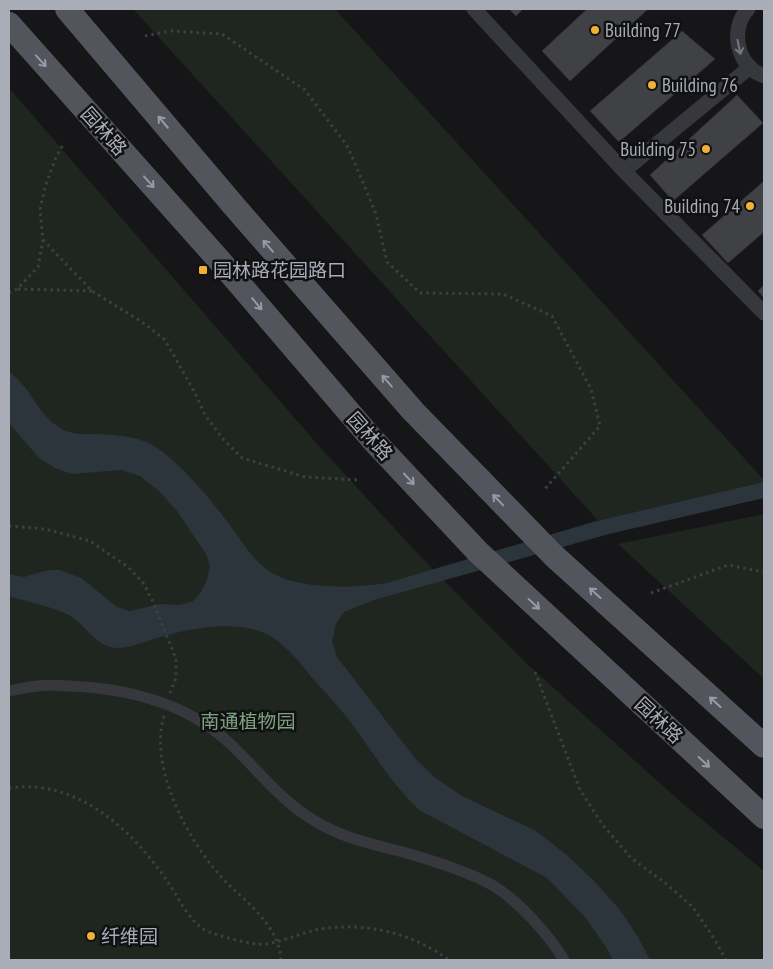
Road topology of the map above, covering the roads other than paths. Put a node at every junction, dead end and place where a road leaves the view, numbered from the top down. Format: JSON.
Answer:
{"nodes":[{"id":1,"x":67,"y":9,"type":"edge"},
{"id":2,"x":474,"y":9,"type":"edge"},
{"id":3,"x":748,"y":9,"type":"edge"},
{"id":4,"x":9,"y":24,"type":"edge"},
{"id":5,"x":750,"y":67,"type":"junction"},
{"id":6,"x":764,"y":76,"type":"edge"},
{"id":7,"x":624,"y":171,"type":"junction"},
{"id":8,"x":764,"y":313,"type":"edge"},
{"id":9,"x":9,"y":691,"type":"edge"},
{"id":10,"x":764,"y":746,"type":"edge"},
{"id":11,"x":764,"y":817,"type":"edge"},
{"id":12,"x":564,"y":960,"type":"edge"}],
"edges":[{"from":10,"to":1,"type":"main road","one_way":true},
{"from":2,"to":7,"type":"street"},
{"from":3,"to":5,"type":"street","one_way":true},
{"from":4,"to":11,"type":"main road","name":"园林路","one_way":true},
{"from":5,"to":6,"type":"street"},
{"from":5,"to":7,"type":"street"},
{"from":7,"to":8,"type":"street"},
{"from":9,"to":12,"type":"street"}]}
